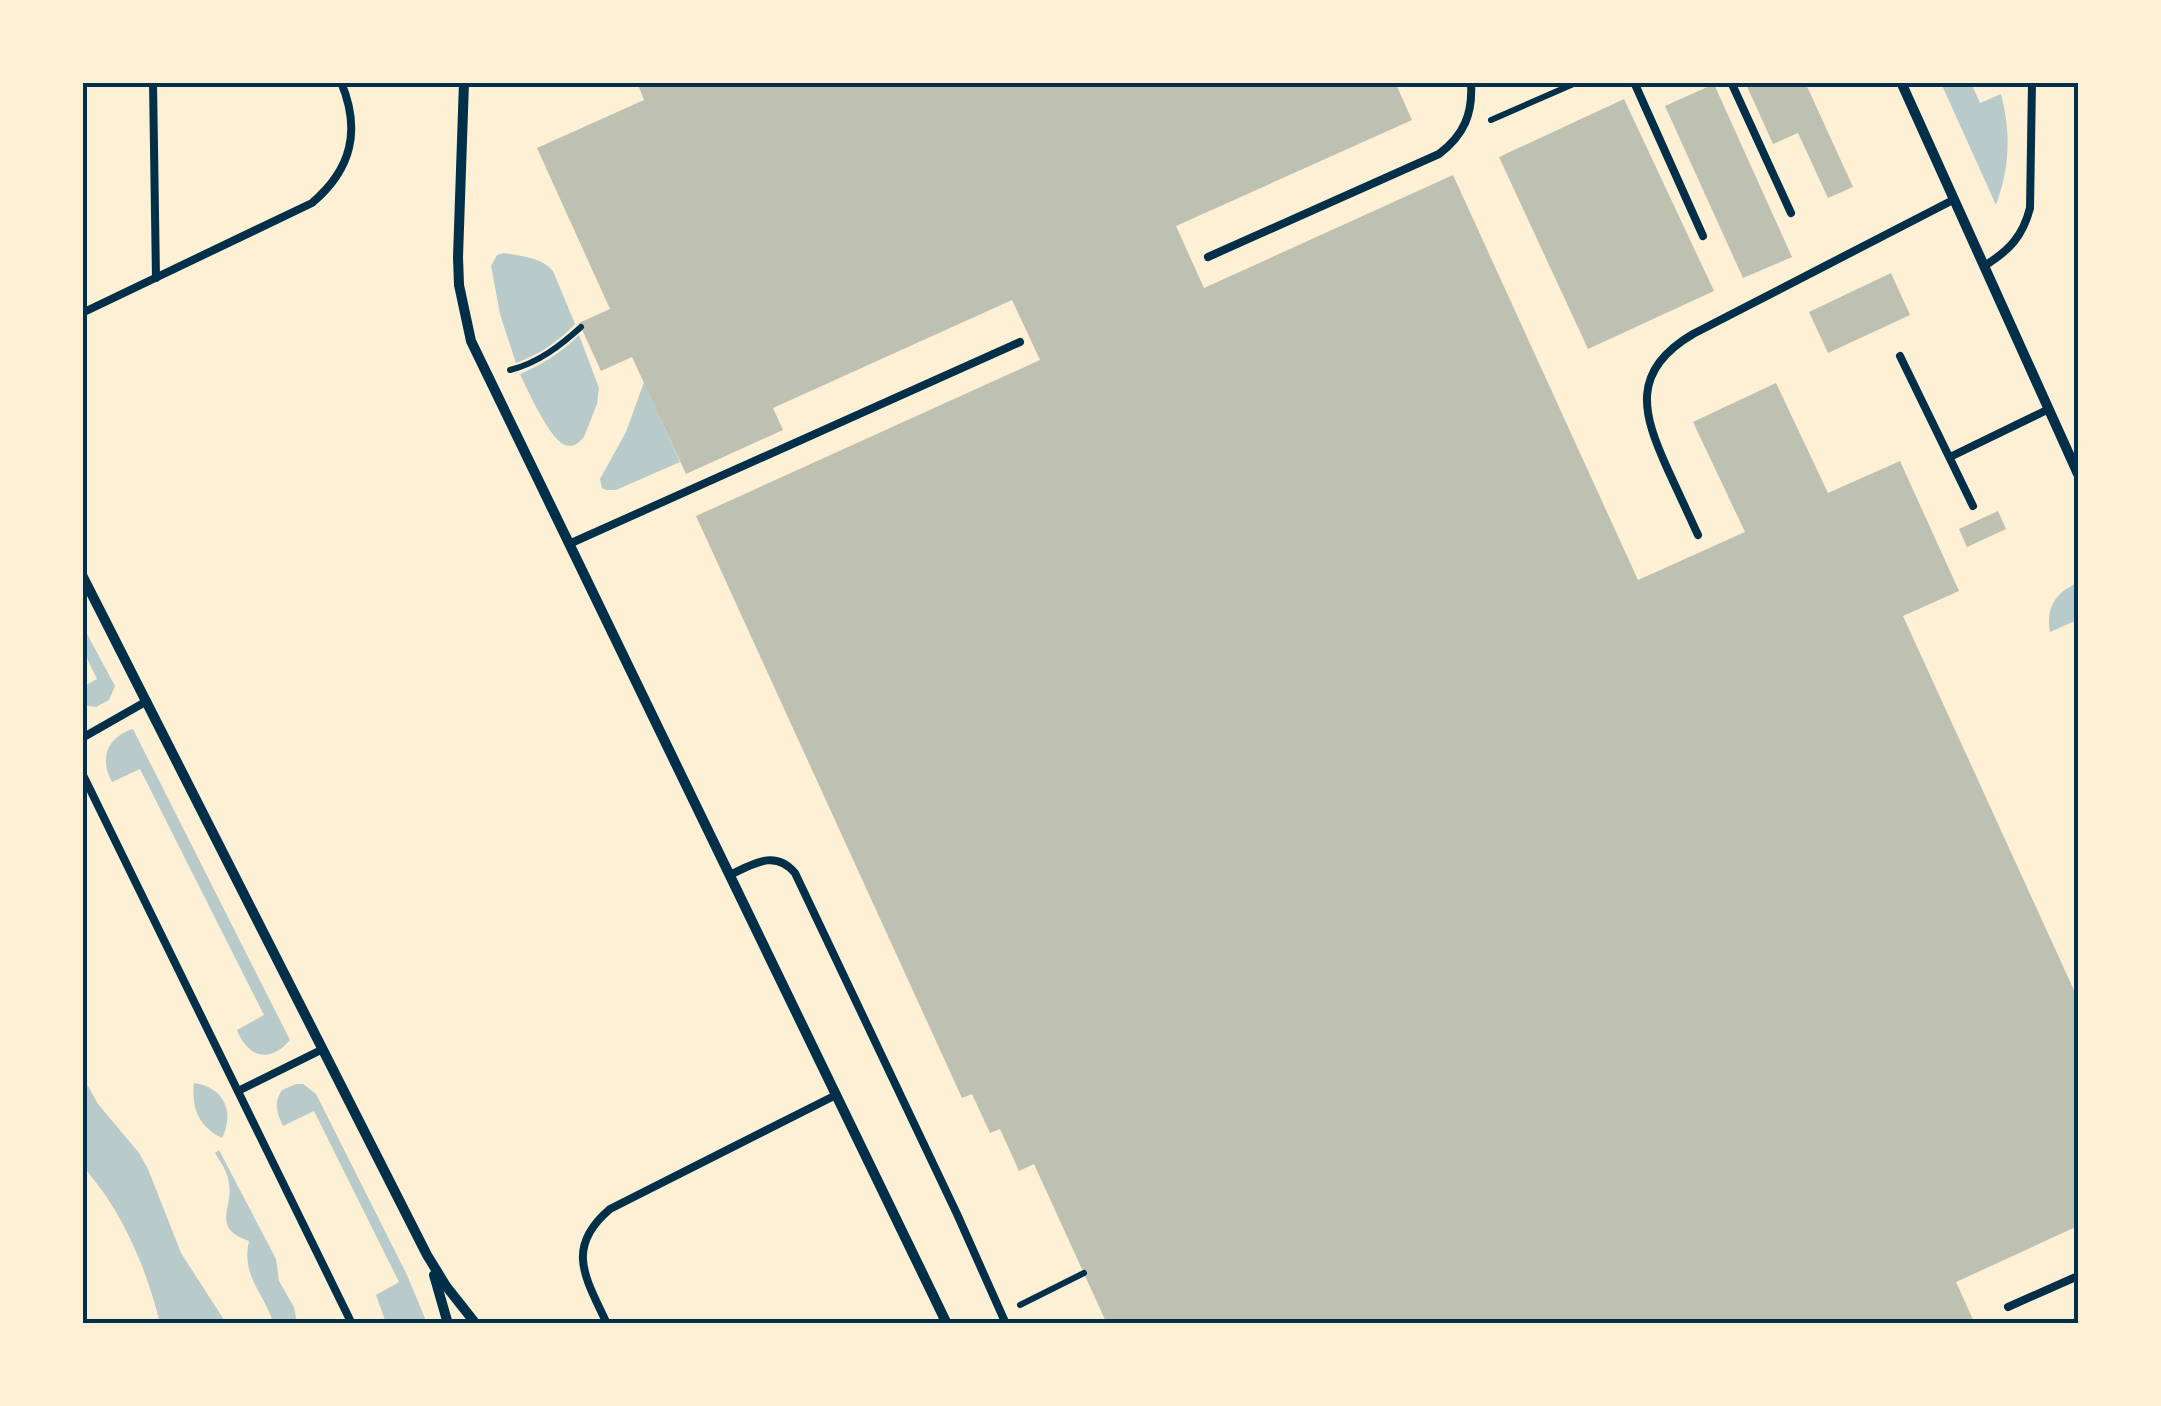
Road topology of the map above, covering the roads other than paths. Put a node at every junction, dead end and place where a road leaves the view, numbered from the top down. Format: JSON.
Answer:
{"nodes":[{"id":1,"x":154,"y":82,"type":"edge"},
{"id":2,"x":340,"y":82,"type":"edge"},
{"id":3,"x":464,"y":82,"type":"edge"},
{"id":4,"x":1470,"y":82,"type":"edge"},
{"id":5,"x":1634,"y":82,"type":"edge"},
{"id":6,"x":1730,"y":82,"type":"edge"},
{"id":7,"x":1900,"y":82,"type":"edge"},
{"id":8,"x":2032,"y":82,"type":"edge"},
{"id":9,"x":1954,"y":200,"type":"junction"},
{"id":10,"x":1791,"y":213,"type":"dead end"},
{"id":11,"x":1704,"y":236,"type":"dead end"},
{"id":12,"x":1208,"y":257,"type":"dead end"},
{"id":13,"x":1984,"y":266,"type":"junction"},
{"id":14,"x":156,"y":278,"type":"junction"},
{"id":15,"x":82,"y":313,"type":"edge"},
{"id":16,"x":1020,"y":342,"type":"dead end"},
{"id":17,"x":1900,"y":356,"type":"dead end"},
{"id":18,"x":2049,"y":410,"type":"junction"},
{"id":19,"x":1950,"y":457,"type":"junction"},
{"id":20,"x":2078,"y":474,"type":"edge"},
{"id":21,"x":1974,"y":506,"type":"dead end"},
{"id":22,"x":1698,"y":535,"type":"dead end"},
{"id":23,"x":569,"y":544,"type":"junction"},
{"id":24,"x":82,"y":575,"type":"edge"},
{"id":25,"x":146,"y":701,"type":"junction"},
{"id":26,"x":82,"y":738,"type":"edge"},
{"id":27,"x":82,"y":773,"type":"edge"},
{"id":28,"x":730,"y":875,"type":"junction"},
{"id":29,"x":322,"y":1049,"type":"junction"},
{"id":30,"x":238,"y":1090,"type":"junction"},
{"id":31,"x":836,"y":1095,"type":"junction"},
{"id":32,"x":427,"y":1255,"type":"junction"},
{"id":33,"x":2078,"y":1276,"type":"edge"},
{"id":34,"x":2008,"y":1307,"type":"dead end"},
{"id":35,"x":1004,"y":1319,"type":"edge"},
{"id":36,"x":352,"y":1324,"type":"edge"},
{"id":37,"x":448,"y":1324,"type":"edge"},
{"id":38,"x":476,"y":1324,"type":"edge"},
{"id":39,"x":607,"y":1324,"type":"edge"},
{"id":40,"x":947,"y":1324,"type":"edge"}],
"edges":[{"from":1,"to":14,"type":"lane"},
{"from":2,"to":14,"type":"lane"},
{"from":3,"to":23,"type":"street"},
{"from":4,"to":12,"type":"lane"},
{"from":5,"to":11,"type":"lane"},
{"from":6,"to":10,"type":"lane"},
{"from":7,"to":9,"type":"street"},
{"from":8,"to":13,"type":"lane"},
{"from":9,"to":13,"type":"street"},
{"from":9,"to":22,"type":"lane"},
{"from":13,"to":18,"type":"street"},
{"from":14,"to":15,"type":"lane"},
{"from":16,"to":23,"type":"lane"},
{"from":17,"to":19,"type":"lane"},
{"from":18,"to":19,"type":"lane"},
{"from":18,"to":20,"type":"street"},
{"from":19,"to":21,"type":"lane"},
{"from":23,"to":28,"type":"street"},
{"from":24,"to":25,"type":"street"},
{"from":25,"to":26,"type":"lane"},
{"from":25,"to":29,"type":"street"},
{"from":27,"to":30,"type":"lane"},
{"from":28,"to":31,"type":"street"},
{"from":28,"to":35,"type":"lane"},
{"from":29,"to":30,"type":"lane"},
{"from":29,"to":32,"type":"street"},
{"from":30,"to":36,"type":"lane"},
{"from":31,"to":39,"type":"lane"},
{"from":31,"to":40,"type":"street"},
{"from":32,"to":37,"type":"street"},
{"from":32,"to":38,"type":"street"},
{"from":33,"to":34,"type":"lane"}]}
